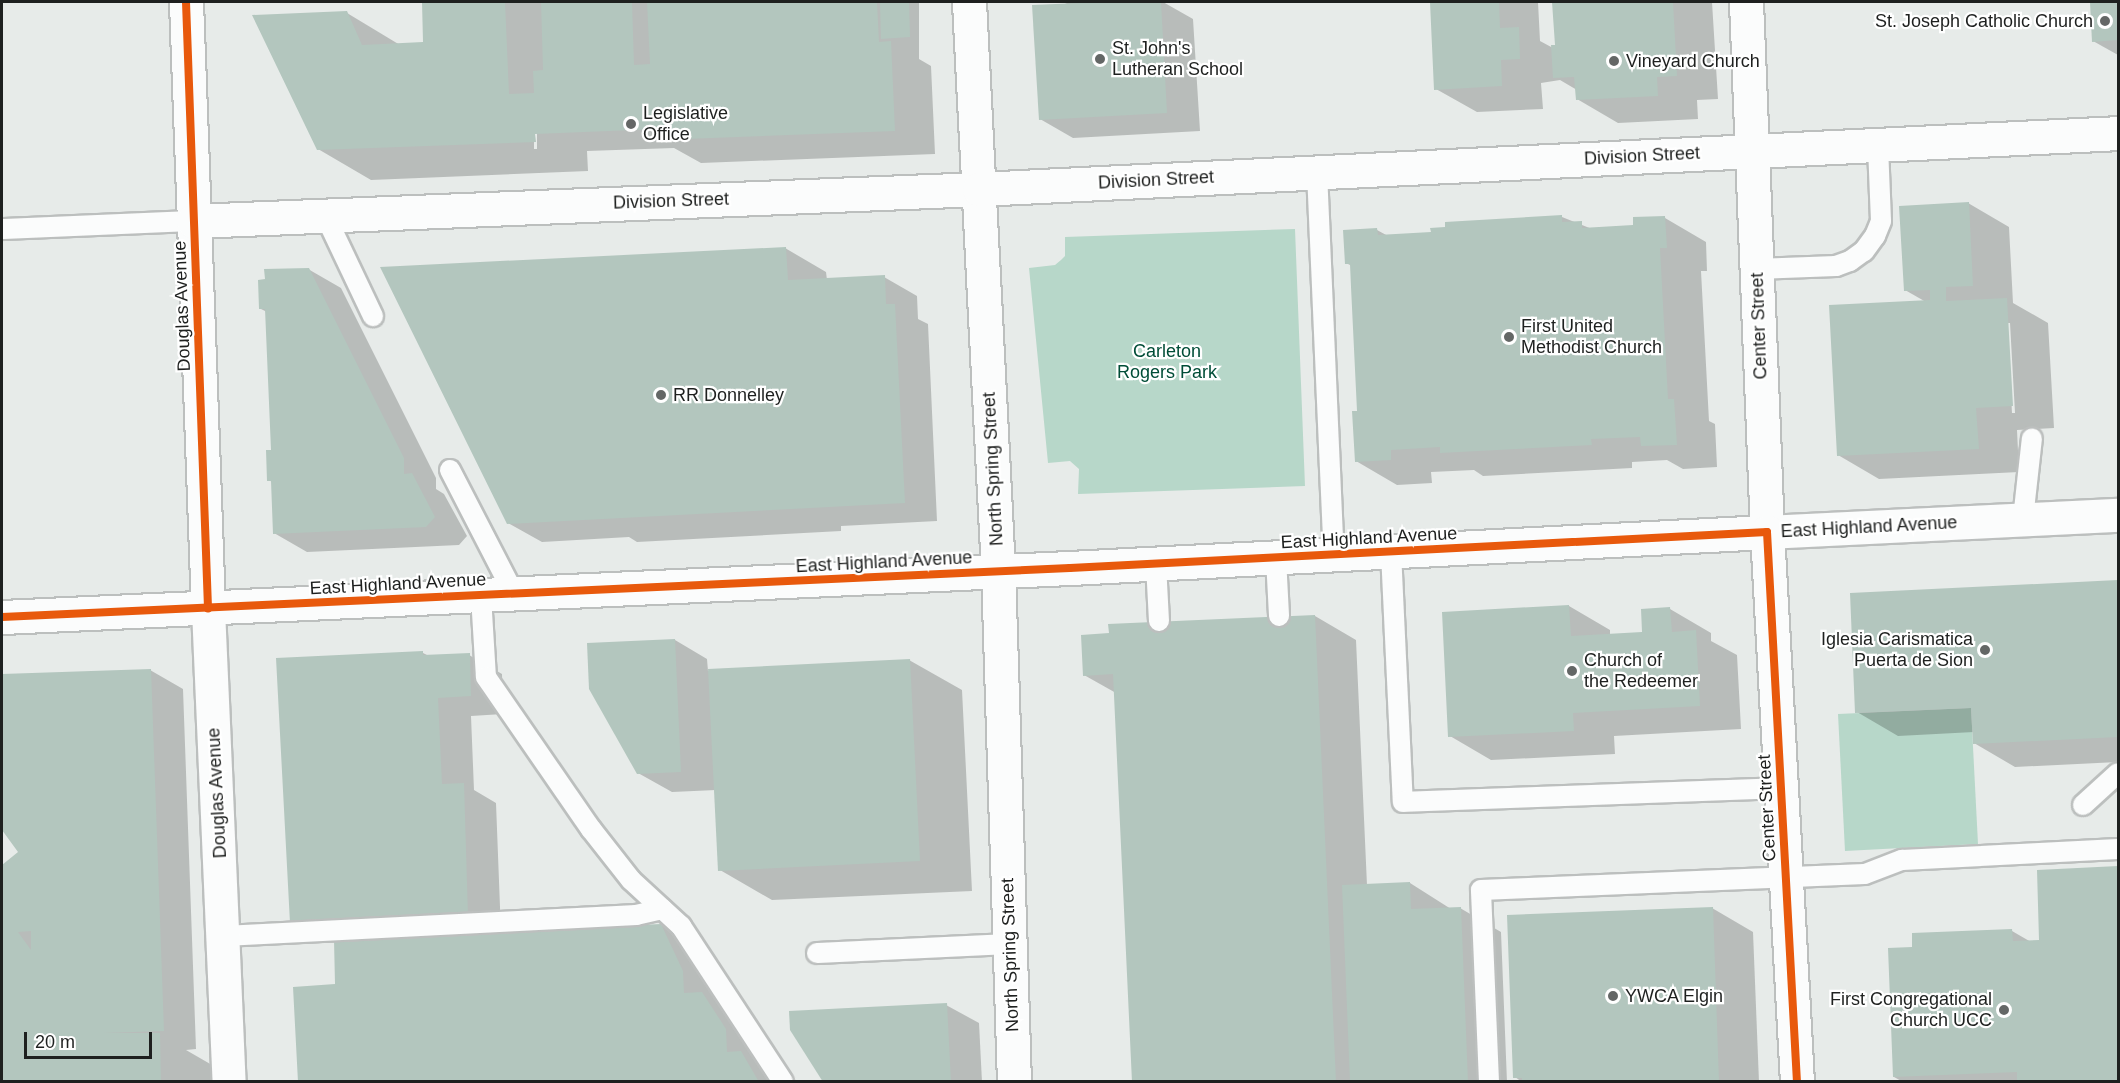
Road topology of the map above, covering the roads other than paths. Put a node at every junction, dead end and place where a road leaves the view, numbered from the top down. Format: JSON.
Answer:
{"nodes":[{"id":1,"x":186,"y":2,"type":"edge"},
{"id":2,"x":969,"y":2,"type":"edge"},
{"id":3,"x":1746,"y":2,"type":"edge"},
{"id":4,"x":2118,"y":133,"type":"edge"},
{"id":5,"x":1878,"y":145,"type":"junction"},
{"id":6,"x":1753,"y":151,"type":"junction"},
{"id":7,"x":1317,"y":172,"type":"junction"},
{"id":8,"x":979,"y":189,"type":"junction"},
{"id":9,"x":325,"y":215,"type":"junction"},
{"id":10,"x":194,"y":221,"type":"junction"},
{"id":11,"x":2,"y":229,"type":"edge"},
{"id":12,"x":1756,"y":269,"type":"junction"},
{"id":13,"x":373,"y":316,"type":"dead end"},
{"id":14,"x":2032,"y":438,"type":"dead end"},
{"id":15,"x":450,"y":470,"type":"dead end"},
{"id":16,"x":2118,"y":515,"type":"edge"},
{"id":17,"x":2023,"y":519,"type":"junction"},
{"id":18,"x":1767,"y":532,"type":"junction"},
{"id":19,"x":1391,"y":552,"type":"junction"},
{"id":20,"x":1335,"y":555,"type":"junction"},
{"id":21,"x":1276,"y":558,"type":"junction"},
{"id":22,"x":1156,"y":564,"type":"junction"},
{"id":23,"x":998,"y":571,"type":"junction"},
{"id":24,"x":514,"y":594,"type":"junction"},
{"id":25,"x":481,"y":596,"type":"junction"},
{"id":26,"x":208,"y":609,"type":"junction"},
{"id":27,"x":1279,"y":616,"type":"dead end"},
{"id":28,"x":2,"y":617,"type":"edge"},
{"id":29,"x":1159,"y":621,"type":"dead end"},
{"id":30,"x":2118,"y":773,"type":"edge"},
{"id":31,"x":1781,"y":788,"type":"junction"},
{"id":32,"x":2083,"y":805,"type":"dead end"},
{"id":33,"x":2118,"y":849,"type":"edge"},
{"id":34,"x":1786,"y":876,"type":"junction"},
{"id":35,"x":662,"y":909,"type":"junction"},
{"id":36,"x":224,"y":936,"type":"junction"},
{"id":37,"x":1010,"y":944,"type":"junction"},
{"id":38,"x":817,"y":953,"type":"dead end"},
{"id":39,"x":229,"y":1082,"type":"edge"},
{"id":40,"x":783,"y":1082,"type":"edge"},
{"id":41,"x":1014,"y":1082,"type":"edge"},
{"id":42,"x":1489,"y":1082,"type":"edge"},
{"id":43,"x":1797,"y":1082,"type":"edge"}],
"edges":[{"from":1,"to":10,"type":"street","name":"Douglas Avenue"},
{"from":2,"to":8,"type":"street","name":"North Spring Street"},
{"from":3,"to":6,"type":"street","name":"Center Street"},
{"from":4,"to":5,"type":"street","name":"Division Street"},
{"from":5,"to":6,"type":"street","name":"Division Street"},
{"from":5,"to":12,"type":"lane"},
{"from":6,"to":7,"type":"street","name":"Division Street"},
{"from":6,"to":12,"type":"street","name":"Center Street"},
{"from":7,"to":8,"type":"street","name":"Division Street"},
{"from":7,"to":20,"type":"lane"},
{"from":8,"to":9,"type":"street","name":"Division Street"},
{"from":8,"to":23,"type":"street","name":"North Spring Street"},
{"from":9,"to":10,"type":"street","name":"Division Street"},
{"from":9,"to":13,"type":"lane"},
{"from":10,"to":11,"type":"lane"},
{"from":10,"to":26,"type":"street","name":"Douglas Avenue"},
{"from":12,"to":18,"type":"street","name":"Center Street"},
{"from":14,"to":17,"type":"lane"},
{"from":15,"to":24,"type":"lane"},
{"from":16,"to":17,"type":"street","name":"East Highland Avenue"},
{"from":17,"to":18,"type":"street","name":"East Highland Avenue"},
{"from":18,"to":19,"type":"street","name":"East Highland Avenue"},
{"from":18,"to":31,"type":"street","name":"Center Street"},
{"from":19,"to":20,"type":"street","name":"East Highland Avenue"},
{"from":19,"to":31,"type":"lane"},
{"from":20,"to":21,"type":"street","name":"East Highland Avenue"},
{"from":21,"to":22,"type":"street","name":"East Highland Avenue"},
{"from":21,"to":27,"type":"lane"},
{"from":22,"to":23,"type":"street","name":"East Highland Avenue"},
{"from":22,"to":29,"type":"lane"},
{"from":23,"to":24,"type":"street","name":"East Highland Avenue"},
{"from":23,"to":37,"type":"street","name":"North Spring Street"},
{"from":24,"to":25,"type":"street","name":"East Highland Avenue"},
{"from":25,"to":26,"type":"street","name":"East Highland Avenue"},
{"from":25,"to":35,"type":"lane"},
{"from":26,"to":28,"type":"street","name":"East Highland Avenue"},
{"from":26,"to":36,"type":"street","name":"Douglas Avenue"},
{"from":30,"to":32,"type":"lane"},
{"from":31,"to":34,"type":"street","name":"Center Street"},
{"from":33,"to":34,"type":"lane"},
{"from":34,"to":42,"type":"lane"},
{"from":34,"to":43,"type":"street","name":"Center Street"},
{"from":35,"to":36,"type":"lane"},
{"from":35,"to":40,"type":"lane"},
{"from":36,"to":39,"type":"street","name":"Douglas Avenue"},
{"from":37,"to":38,"type":"lane"},
{"from":37,"to":41,"type":"street","name":"North Spring Street"}]}
